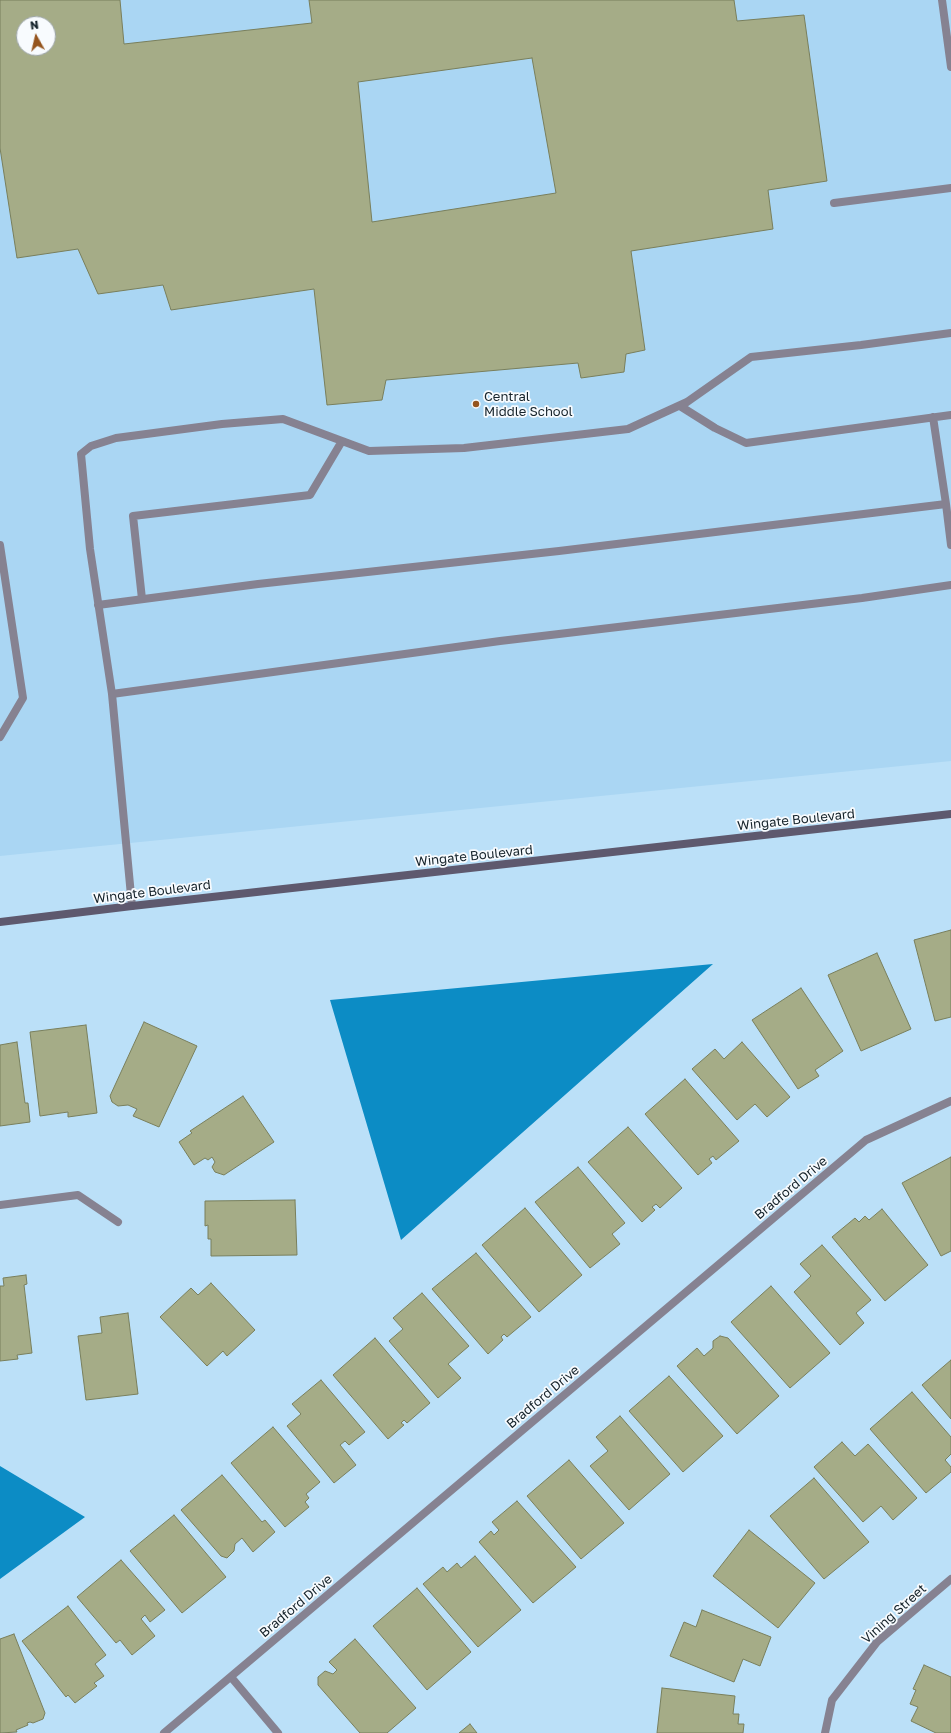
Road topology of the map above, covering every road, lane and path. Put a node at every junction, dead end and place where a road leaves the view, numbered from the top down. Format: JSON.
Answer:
{"nodes":[{"id":1,"x":942,"y":0,"type":"edge"},
{"id":2,"x":951,"y":67,"type":"edge"},
{"id":3,"x":951,"y":188,"type":"edge"},
{"id":4,"x":834,"y":203,"type":"dead end"},
{"id":5,"x":951,"y":333,"type":"edge"},
{"id":6,"x":680,"y":406,"type":"junction"},
{"id":7,"x":951,"y":415,"type":"edge"},
{"id":8,"x":933,"y":417,"type":"junction"},
{"id":9,"x":342,"y":441,"type":"junction"},
{"id":10,"x":946,"y":504,"type":"junction"},
{"id":11,"x":0,"y":545,"type":"edge"},
{"id":12,"x":951,"y":545,"type":"edge"},
{"id":13,"x":951,"y":585,"type":"edge"},
{"id":14,"x":142,"y":599,"type":"junction"},
{"id":15,"x":98,"y":605,"type":"junction"},
{"id":16,"x":112,"y":694,"type":"junction"},
{"id":17,"x":0,"y":737,"type":"edge"},
{"id":18,"x":951,"y":814,"type":"edge"},
{"id":19,"x":132,"y":906,"type":"junction"},
{"id":20,"x":0,"y":922,"type":"edge"},
{"id":21,"x":951,"y":1101,"type":"edge"},
{"id":22,"x":0,"y":1204,"type":"edge"},
{"id":23,"x":118,"y":1222,"type":"dead end"},
{"id":24,"x":951,"y":1579,"type":"edge"},
{"id":25,"x":231,"y":1677,"type":"junction"},
{"id":26,"x":164,"y":1733,"type":"edge"},
{"id":27,"x":278,"y":1733,"type":"edge"},
{"id":28,"x":825,"y":1733,"type":"edge"}],
"edges":[{"from":1,"to":2,"type":"street"},
{"from":3,"to":4,"type":"street"},
{"from":5,"to":6,"type":"street"},
{"from":6,"to":8,"type":"street"},
{"from":6,"to":9,"type":"street"},
{"from":7,"to":8,"type":"street"},
{"from":8,"to":10,"type":"street"},
{"from":9,"to":14,"type":"street"},
{"from":9,"to":15,"type":"street"},
{"from":10,"to":12,"type":"street"},
{"from":10,"to":14,"type":"street"},
{"from":11,"to":17,"type":"street"},
{"from":13,"to":16,"type":"street"},
{"from":14,"to":15,"type":"street"},
{"from":15,"to":16,"type":"street"},
{"from":16,"to":19,"type":"street"},
{"from":18,"to":19,"type":"street","name":"Wingate Boulevard"},
{"from":19,"to":20,"type":"street","name":"Wingate Boulevard"},
{"from":21,"to":25,"type":"street","name":"Bradford Drive"},
{"from":22,"to":23,"type":"street"},
{"from":24,"to":28,"type":"street","name":"Vining Street"},
{"from":25,"to":26,"type":"street","name":"Bradford Drive"},
{"from":25,"to":27,"type":"street"}]}
